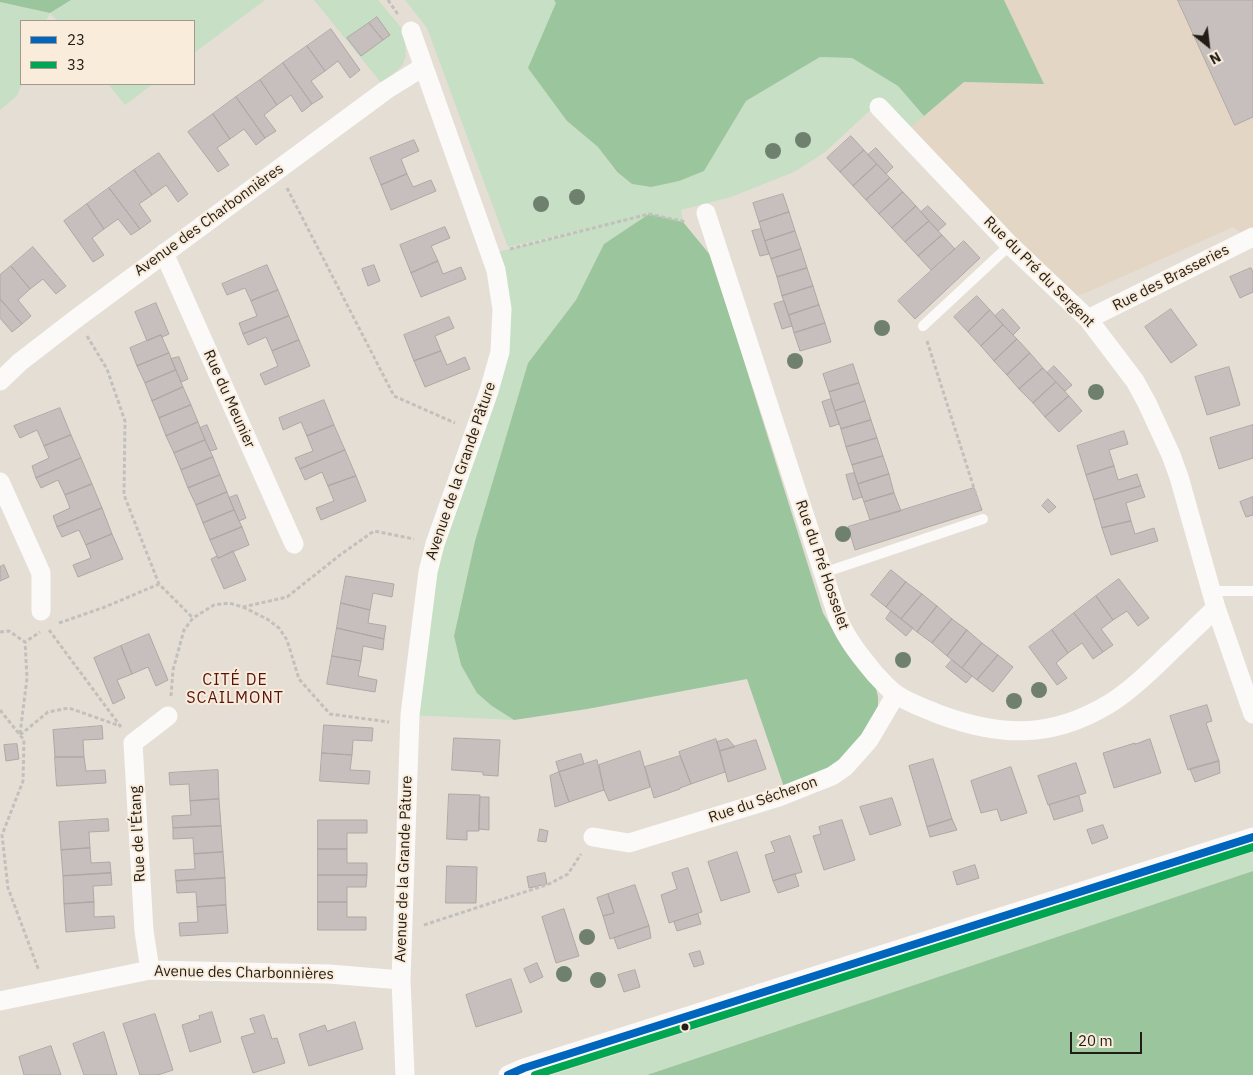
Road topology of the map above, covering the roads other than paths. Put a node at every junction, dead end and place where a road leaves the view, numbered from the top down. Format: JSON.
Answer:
{"nodes":[{"id":1,"x":411,"y":31,"type":"dead end"},
{"id":2,"x":423,"y":67,"type":"junction"},
{"id":3,"x":879,"y":107,"type":"dead end"},
{"id":4,"x":709,"y":220,"type":"road end"},
{"id":5,"x":1253,"y":237,"type":"edge"},
{"id":6,"x":1010,"y":245,"type":"junction"},
{"id":7,"x":164,"y":253,"type":"junction"},
{"id":8,"x":1088,"y":319,"type":"junction"},
{"id":9,"x":922,"y":326,"type":"road end"},
{"id":10,"x":0,"y":381,"type":"edge"},
{"id":11,"x":0,"y":482,"type":"edge"},
{"id":12,"x":983,"y":519,"type":"road end"},
{"id":13,"x":294,"y":544,"type":"dead end"},
{"id":14,"x":823,"y":572,"type":"junction"},
{"id":15,"x":1253,"y":592,"type":"edge"},
{"id":16,"x":1213,"y":600,"type":"junction"},
{"id":17,"x":44,"y":619,"type":"road end"},
{"id":18,"x":896,"y":694,"type":"junction"},
{"id":19,"x":1253,"y":714,"type":"edge"},
{"id":20,"x":168,"y":716,"type":"road end"},
{"id":21,"x":593,"y":837,"type":"road end"},
{"id":22,"x":1253,"y":837,"type":"edge"},
{"id":23,"x":150,"y":970,"type":"junction"},
{"id":24,"x":401,"y":980,"type":"junction"},
{"id":25,"x":0,"y":1000,"type":"edge"},
{"id":26,"x":405,"y":1075,"type":"edge"},
{"id":27,"x":508,"y":1075,"type":"edge"}],
"edges":[{"from":1,"to":2,"type":"street","name":"Avenue de la Grande Pâture"},
{"from":2,"to":7,"type":"street","name":"Avenue des Charbonnières"},
{"from":2,"to":24,"type":"street","name":"Avenue de la Grande Pâture"},
{"from":3,"to":6,"type":"street","name":"Rue du Pré du Sergent"},
{"from":4,"to":14,"type":"street","name":"Rue du Pré Hosselet"},
{"from":5,"to":8,"type":"street","name":"Rue des Brasseries"},
{"from":6,"to":8,"type":"street","name":"Rue du Pré du Sergent"},
{"from":6,"to":9,"type":"lane"},
{"from":7,"to":10,"type":"street","name":"Avenue des Charbonnières"},
{"from":7,"to":13,"type":"street","name":"Rue du Meunier"},
{"from":8,"to":16,"type":"street","name":"Rue du Pré du Sergent"},
{"from":11,"to":17,"type":"street"},
{"from":12,"to":14,"type":"lane"},
{"from":14,"to":18,"type":"street","name":"Rue du Pré Hosselet"},
{"from":15,"to":16,"type":"lane"},
{"from":16,"to":18,"type":"street","name":"Rue du Pré Hosselet"},
{"from":16,"to":19,"type":"street","name":"Rue du Pré du Sergent"},
{"from":18,"to":21,"type":"street","name":"Rue du Sécheron"},
{"from":20,"to":23,"type":"street","name":"Rue de l'Étang"},
{"from":22,"to":27,"type":"street"},
{"from":23,"to":24,"type":"street","name":"Avenue des Charbonnières"},
{"from":23,"to":25,"type":"street","name":"Avenue des Charbonnières"},
{"from":24,"to":26,"type":"street","name":"Avenue de la Grande Pâture"}]}
